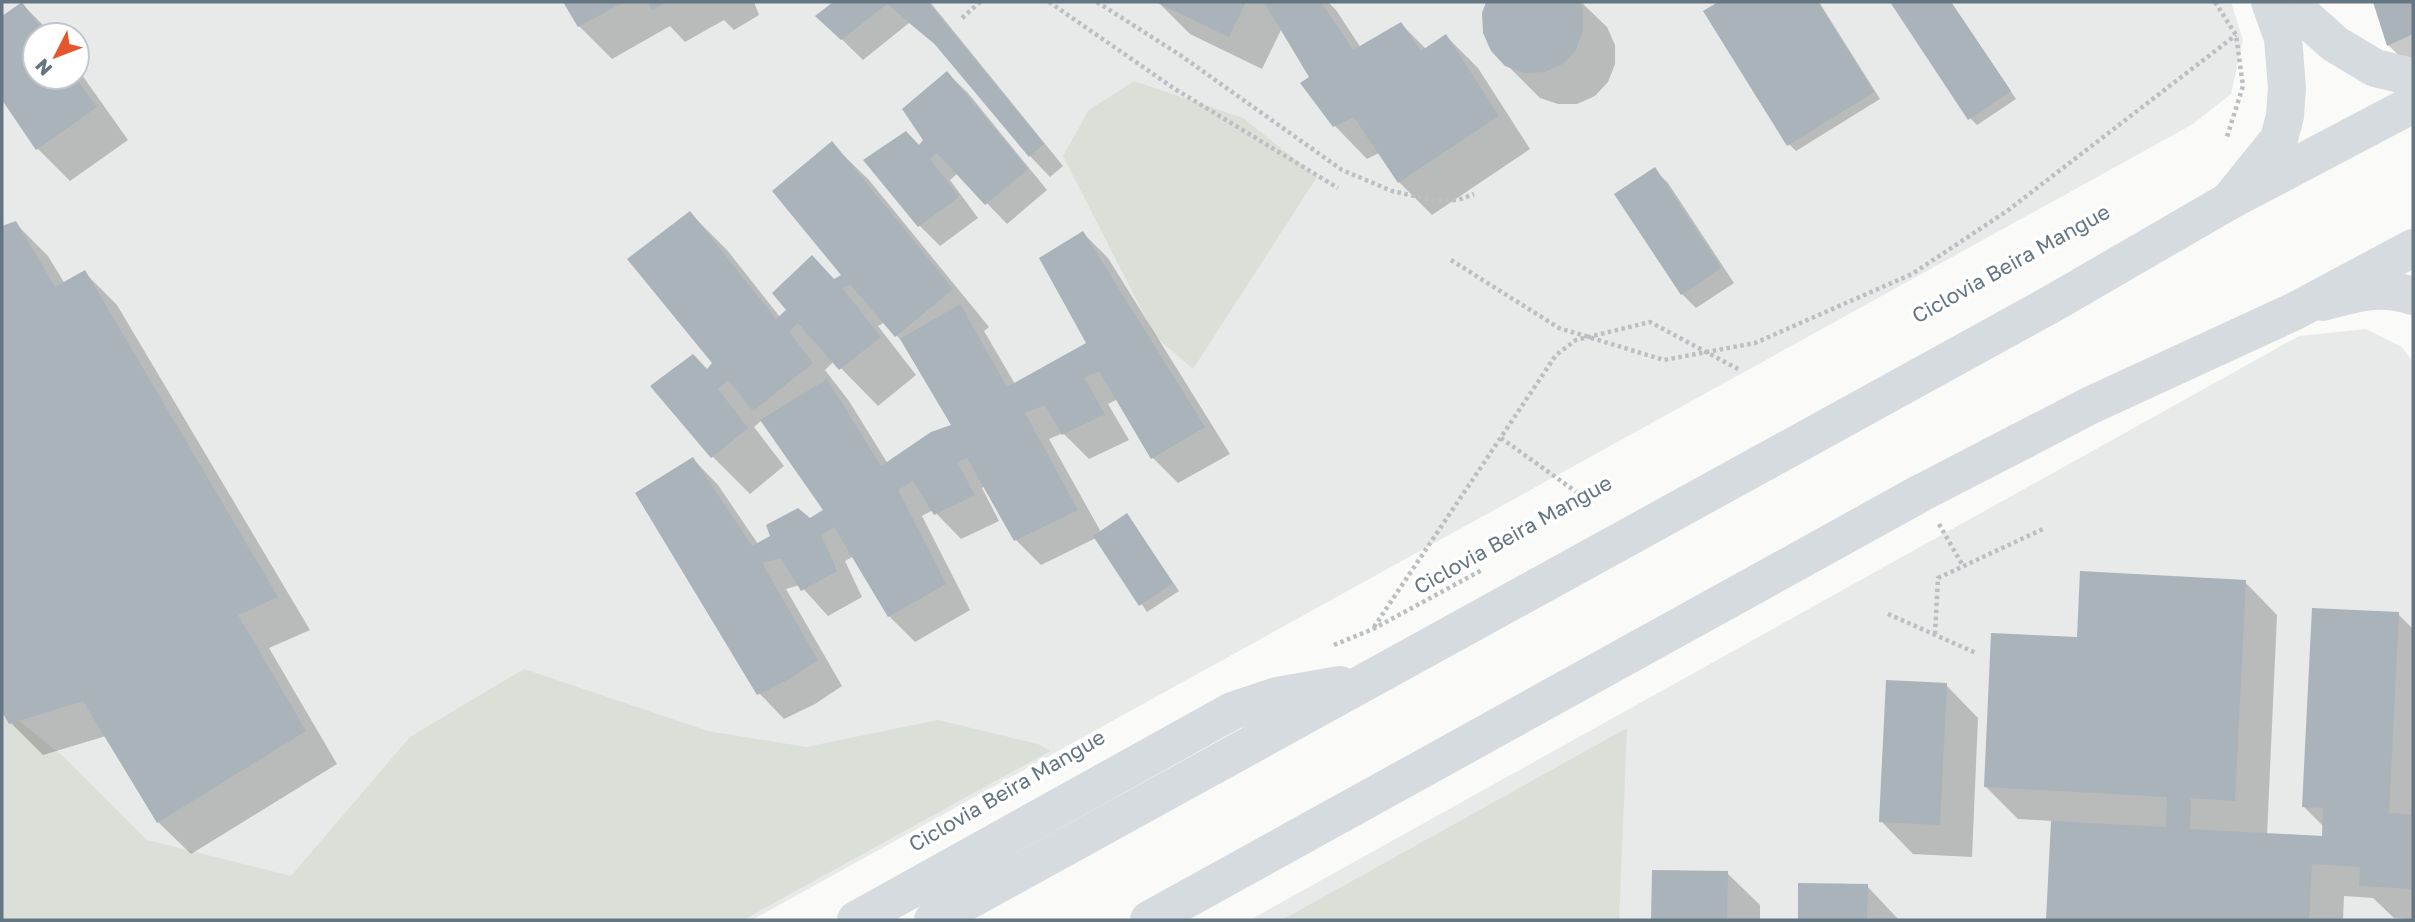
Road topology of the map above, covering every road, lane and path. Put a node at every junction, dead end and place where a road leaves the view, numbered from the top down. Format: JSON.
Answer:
{"nodes":[{"id":1,"x":980,"y":2,"type":"edge"},
{"id":2,"x":1049,"y":2,"type":"edge"},
{"id":3,"x":1097,"y":2,"type":"edge"},
{"id":4,"x":2215,"y":2,"type":"edge"},
{"id":5,"x":2270,"y":2,"type":"edge"},
{"id":6,"x":2288,"y":2,"type":"edge"},
{"id":7,"x":962,"y":18,"type":"dead end"},
{"id":8,"x":2236,"y":35,"type":"junction"},
{"id":9,"x":2413,"y":77,"type":"edge"},
{"id":10,"x":2413,"y":104,"type":"edge"},
{"id":11,"x":2224,"y":148,"type":"dead end"},
{"id":12,"x":1338,"y":188,"type":"dead end"},
{"id":13,"x":1474,"y":194,"type":"dead end"},
{"id":14,"x":2229,"y":201,"type":"junction"},
{"id":15,"x":2413,"y":248,"type":"edge"},
{"id":16,"x":1451,"y":260,"type":"dead end"},
{"id":17,"x":2413,"y":296,"type":"edge"},
{"id":18,"x":2295,"y":311,"type":"junction"},
{"id":19,"x":1738,"y":369,"type":"dead end"},
{"id":20,"x":1501,"y":438,"type":"junction"},
{"id":21,"x":1921,"y":493,"type":"junction"},
{"id":22,"x":1589,"y":501,"type":"dead end"},
{"id":23,"x":2043,"y":529,"type":"dead end"},
{"id":24,"x":1490,"y":565,"type":"dead end"},
{"id":25,"x":1963,"y":566,"type":"junction"},
{"id":26,"x":1888,"y":614,"type":"dead end"},
{"id":27,"x":1373,"y":629,"type":"junction"},
{"id":28,"x":1935,"y":635,"type":"junction"},
{"id":29,"x":1324,"y":649,"type":"dead end"},
{"id":30,"x":1976,"y":653,"type":"dead end"},
{"id":31,"x":1370,"y":680,"type":"junction"},
{"id":32,"x":856,"y":920,"type":"edge"},
{"id":33,"x":933,"y":920,"type":"edge"},
{"id":34,"x":1149,"y":920,"type":"edge"}],
"edges":[{"from":1,"to":7,"type":"path"},
{"from":2,"to":12,"type":"path"},
{"from":3,"to":13,"type":"path"},
{"from":4,"to":8,"type":"path"},
{"from":5,"to":14,"type":"main road"},
{"from":6,"to":9,"type":"main road"},
{"from":8,"to":11,"type":"path"},
{"from":8,"to":16,"type":"path"},
{"from":10,"to":14,"type":"main road"},
{"from":14,"to":31,"type":"main road"},
{"from":15,"to":18,"type":"main road"},
{"from":17,"to":18,"type":"main road"},
{"from":18,"to":21,"type":"main road"},
{"from":19,"to":20,"type":"path"},
{"from":20,"to":22,"type":"path"},
{"from":20,"to":27,"type":"path"},
{"from":21,"to":25,"type":"path"},
{"from":21,"to":34,"type":"main road"},
{"from":23,"to":25,"type":"path"},
{"from":24,"to":27,"type":"path","name":"Ciclovia Beira Mangue"},
{"from":25,"to":28,"type":"path"},
{"from":26,"to":28,"type":"path"},
{"from":27,"to":29,"type":"path","name":"Ciclovia Beira Mangue"},
{"from":28,"to":30,"type":"path"},
{"from":31,"to":32,"type":"main road"},
{"from":31,"to":33,"type":"main road"}]}
